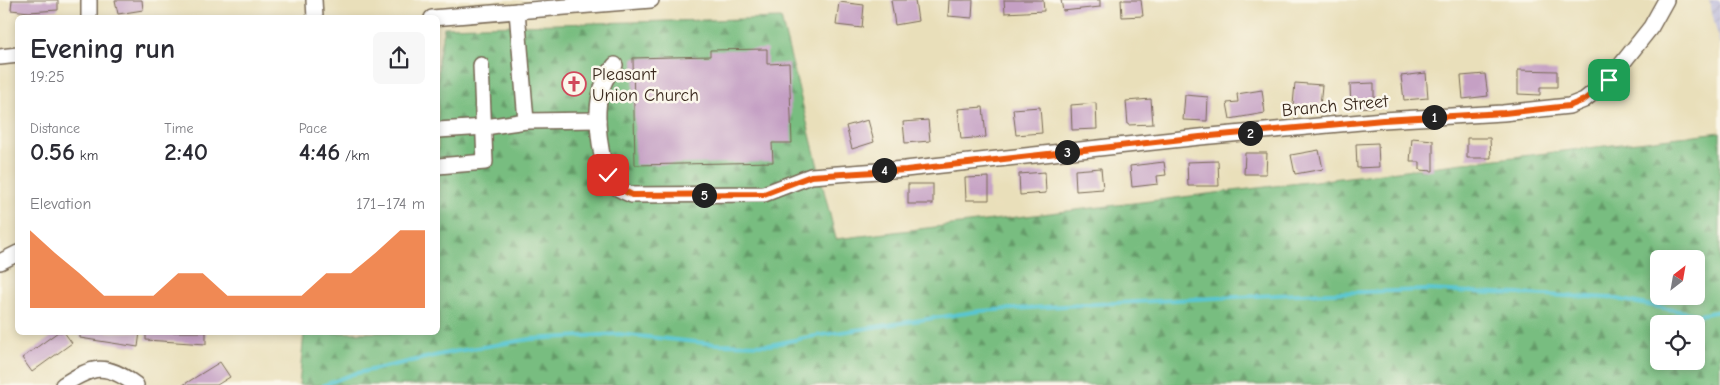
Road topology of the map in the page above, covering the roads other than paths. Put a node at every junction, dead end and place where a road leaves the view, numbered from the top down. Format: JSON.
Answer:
{"nodes":[{"id":1,"x":89,"y":0,"type":"edge"},
{"id":2,"x":314,"y":0,"type":"edge"},
{"id":3,"x":651,"y":0,"type":"edge"},
{"id":4,"x":1666,"y":0,"type":"edge"},
{"id":5,"x":517,"y":11,"type":"junction"},
{"id":6,"x":88,"y":15,"type":"edge"},
{"id":7,"x":315,"y":15,"type":"edge"},
{"id":8,"x":440,"y":17,"type":"edge"},
{"id":9,"x":15,"y":55,"type":"edge"},
{"id":10,"x":0,"y":57,"type":"edge"},
{"id":11,"x":481,"y":65,"type":"dead end"},
{"id":12,"x":615,"y":65,"type":"dead end"},
{"id":13,"x":598,"y":120,"type":"junction"},
{"id":14,"x":526,"y":121,"type":"junction"},
{"id":15,"x":485,"y":127,"type":"junction"},
{"id":16,"x":440,"y":130,"type":"edge"},
{"id":17,"x":440,"y":166,"type":"edge"},
{"id":18,"x":15,"y":254,"type":"edge"},
{"id":19,"x":0,"y":262,"type":"edge"},
{"id":20,"x":63,"y":385,"type":"edge"},
{"id":21,"x":136,"y":385,"type":"edge"}],
"edges":[{"from":1,"to":6,"type":"street"},
{"from":2,"to":7,"type":"street"},
{"from":3,"to":5,"type":"street"},
{"from":4,"to":13,"type":"street","name":"Branch Street"},
{"from":5,"to":8,"type":"street"},
{"from":5,"to":14,"type":"street"},
{"from":9,"to":10,"type":"street"},
{"from":11,"to":15,"type":"street"},
{"from":12,"to":13,"type":"street","name":"Branch Street"},
{"from":13,"to":14,"type":"street"},
{"from":14,"to":15,"type":"street"},
{"from":15,"to":16,"type":"street"},
{"from":15,"to":17,"type":"street"},
{"from":18,"to":19,"type":"street"},
{"from":20,"to":21,"type":"street"}]}
